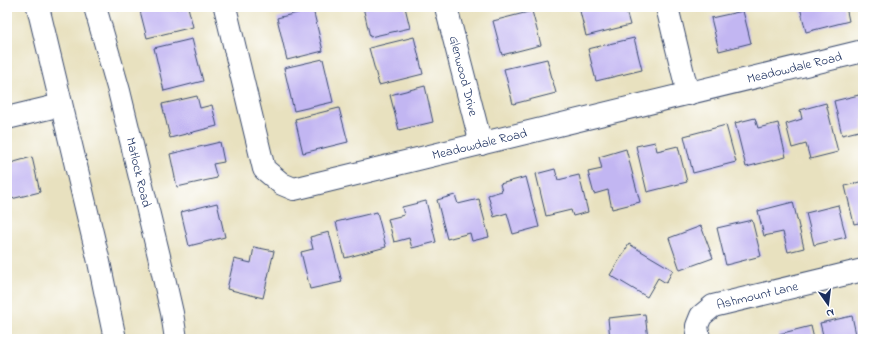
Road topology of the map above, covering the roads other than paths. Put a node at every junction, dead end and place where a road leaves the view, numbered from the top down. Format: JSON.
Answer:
{"nodes":[{"id":1,"x":38,"y":7,"type":"edge"},
{"id":2,"x":95,"y":7,"type":"edge"},
{"id":3,"x":225,"y":7,"type":"edge"},
{"id":4,"x":446,"y":7,"type":"edge"},
{"id":5,"x":667,"y":7,"type":"edge"},
{"id":6,"x":863,"y":52,"type":"edge"},
{"id":7,"x":688,"y":94,"type":"junction"},
{"id":8,"x":61,"y":105,"type":"junction"},
{"id":9,"x":7,"y":118,"type":"edge"},
{"id":10,"x":482,"y":144,"type":"junction"},
{"id":11,"x":863,"y":270,"type":"edge"},
{"id":12,"x":115,"y":339,"type":"edge"},
{"id":13,"x":176,"y":339,"type":"edge"},
{"id":14,"x":699,"y":339,"type":"edge"}],
"edges":[{"from":1,"to":8,"type":"street"},
{"from":2,"to":13,"type":"street","name":"Matlock Road"},
{"from":3,"to":10,"type":"street","name":"Meadowdale Road"},
{"from":4,"to":10,"type":"street","name":"Glenwood Drive"},
{"from":5,"to":7,"type":"street"},
{"from":6,"to":7,"type":"street","name":"Meadowdale Road"},
{"from":7,"to":10,"type":"street","name":"Meadowdale Road"},
{"from":8,"to":9,"type":"street"},
{"from":8,"to":12,"type":"street"},
{"from":11,"to":14,"type":"street","name":"Ashmount Lane"}]}
